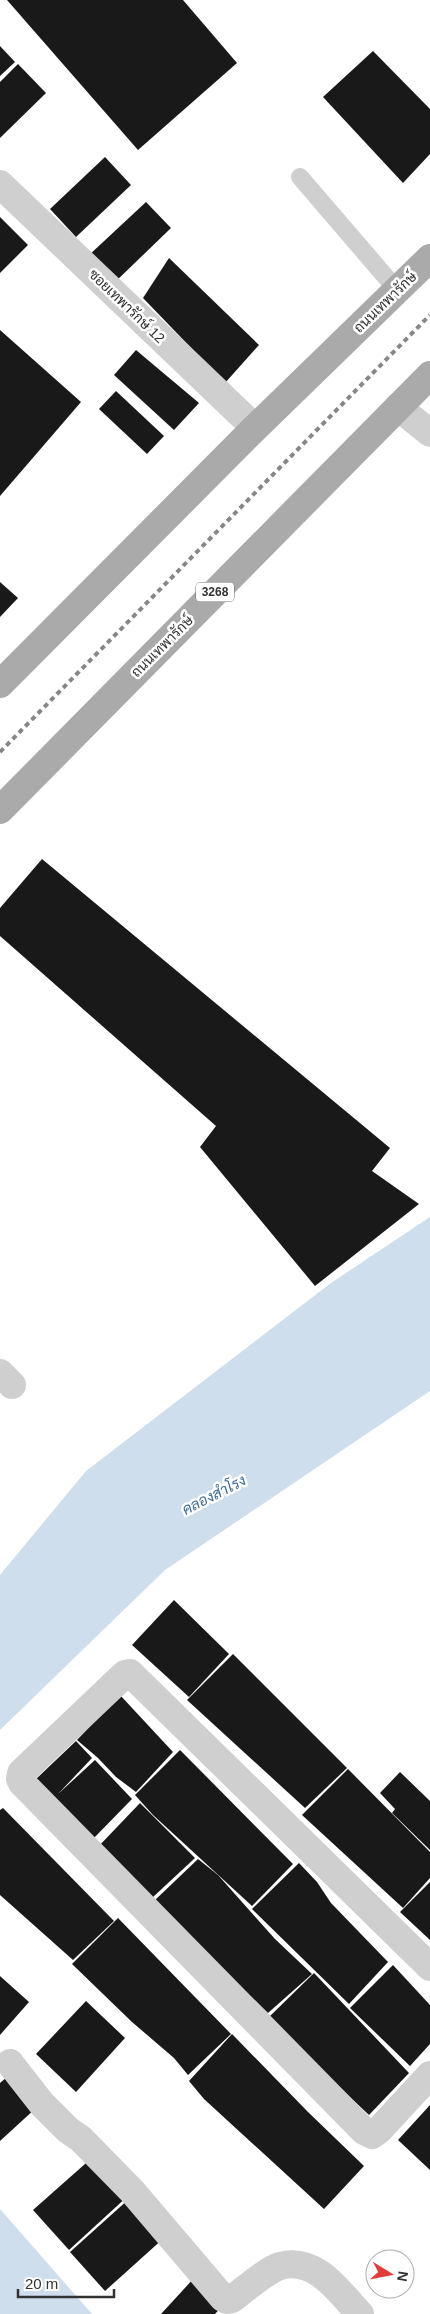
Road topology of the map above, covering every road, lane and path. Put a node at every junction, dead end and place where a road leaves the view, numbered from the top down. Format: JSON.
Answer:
{"nodes":[{"id":1,"x":300,"y":177,"type":"dead end"},
{"id":2,"x":0,"y":184,"type":"edge"},
{"id":3,"x":430,"y":258,"type":"edge"},
{"id":4,"x":397,"y":290,"type":"junction"},
{"id":5,"x":430,"y":375,"type":"edge"},
{"id":6,"x":398,"y":407,"type":"junction"},
{"id":7,"x":255,"y":428,"type":"junction"},
{"id":8,"x":430,"y":433,"type":"edge"},
{"id":9,"x":0,"y":684,"type":"edge"},
{"id":10,"x":0,"y":810,"type":"edge"},
{"id":11,"x":430,"y":1967,"type":"edge"},
{"id":12,"x":10,"y":2064,"type":"dead end"},
{"id":13,"x":430,"y":2075,"type":"edge"},
{"id":14,"x":360,"y":2314,"type":"edge"}],
"edges":[{"from":1,"to":4,"type":"lane"},
{"from":2,"to":7,"type":"street","name":"ซอยเทพารักษ์ 12"},
{"from":3,"to":4,"type":"main road","name":"ถนนเทพารักษ์"},
{"from":4,"to":7,"type":"main road","name":"ถนนเทพารักษ์"},
{"from":5,"to":6,"type":"main road","name":"ถนนเทพารักษ์","number":"3268"},
{"from":6,"to":8,"type":"street"},
{"from":6,"to":10,"type":"main road","name":"ถนนเทพารักษ์","number":"3268"},
{"from":7,"to":9,"type":"main road","name":"ถนนเทพารักษ์"},
{"from":11,"to":13,"type":"street"},
{"from":12,"to":14,"type":"street"}]}
